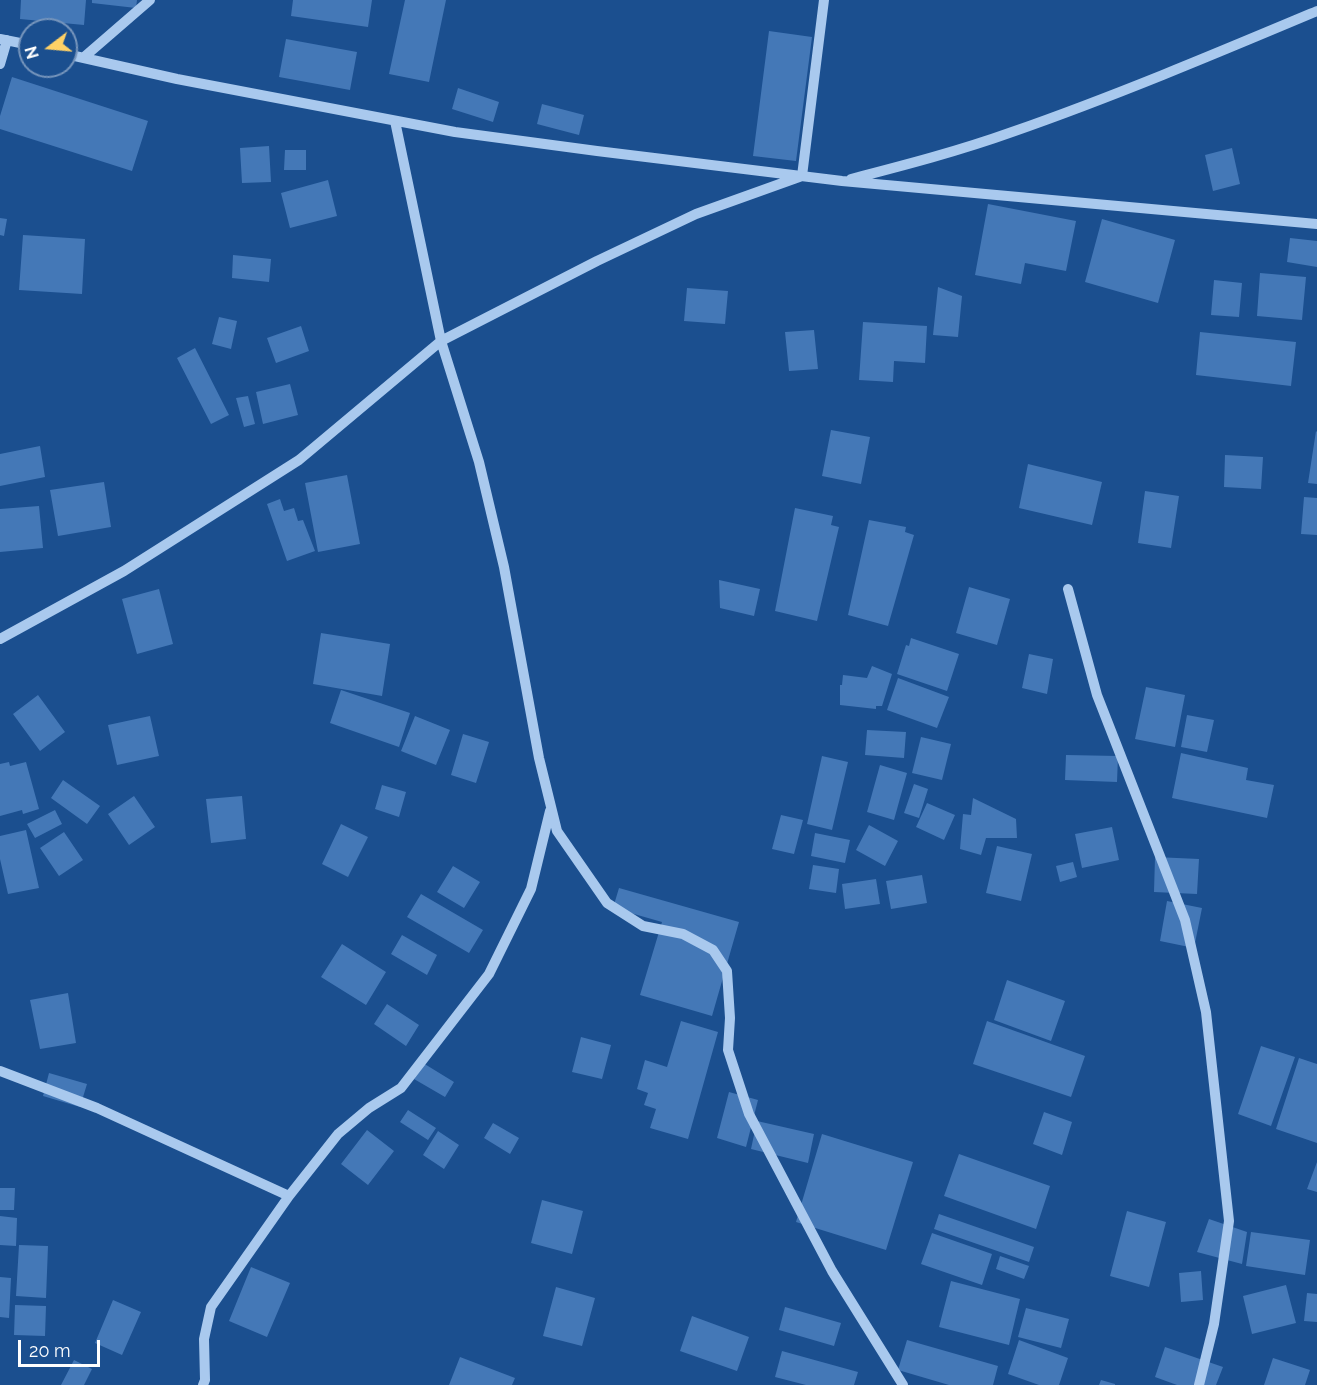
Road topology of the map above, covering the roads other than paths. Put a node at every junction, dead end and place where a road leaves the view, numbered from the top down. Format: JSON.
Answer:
{"nodes":[{"id":1,"x":150,"y":0,"type":"edge"},
{"id":2,"x":824,"y":0,"type":"edge"},
{"id":3,"x":1317,"y":11,"type":"edge"},
{"id":4,"x":4,"y":39,"type":"edge"},
{"id":5,"x":78,"y":57,"type":"edge"},
{"id":6,"x":83,"y":58,"type":"junction"},
{"id":7,"x":0,"y":64,"type":"edge"},
{"id":8,"x":395,"y":121,"type":"junction"},
{"id":9,"x":802,"y":176,"type":"junction"},
{"id":10,"x":842,"y":181,"type":"junction"},
{"id":11,"x":1317,"y":224,"type":"edge"},
{"id":12,"x":441,"y":341,"type":"junction"},
{"id":13,"x":1068,"y":589,"type":"dead end"},
{"id":14,"x":0,"y":639,"type":"edge"},
{"id":15,"x":551,"y":808,"type":"junction"},
{"id":16,"x":0,"y":1071,"type":"edge"},
{"id":17,"x":289,"y":1196,"type":"junction"},
{"id":18,"x":203,"y":1385,"type":"edge"},
{"id":19,"x":903,"y":1385,"type":"edge"},
{"id":20,"x":1199,"y":1385,"type":"edge"}],
"edges":[{"from":1,"to":6,"type":"street"},
{"from":2,"to":9,"type":"street"},
{"from":3,"to":10,"type":"street"},
{"from":4,"to":7,"type":"street"},
{"from":5,"to":6,"type":"street"},
{"from":6,"to":8,"type":"street"},
{"from":8,"to":9,"type":"street"},
{"from":8,"to":12,"type":"street"},
{"from":9,"to":10,"type":"street"},
{"from":9,"to":12,"type":"street"},
{"from":10,"to":11,"type":"street"},
{"from":12,"to":14,"type":"street"},
{"from":12,"to":15,"type":"street"},
{"from":13,"to":20,"type":"street"},
{"from":15,"to":17,"type":"street"},
{"from":15,"to":19,"type":"street"},
{"from":16,"to":17,"type":"street"},
{"from":17,"to":18,"type":"street"}]}
